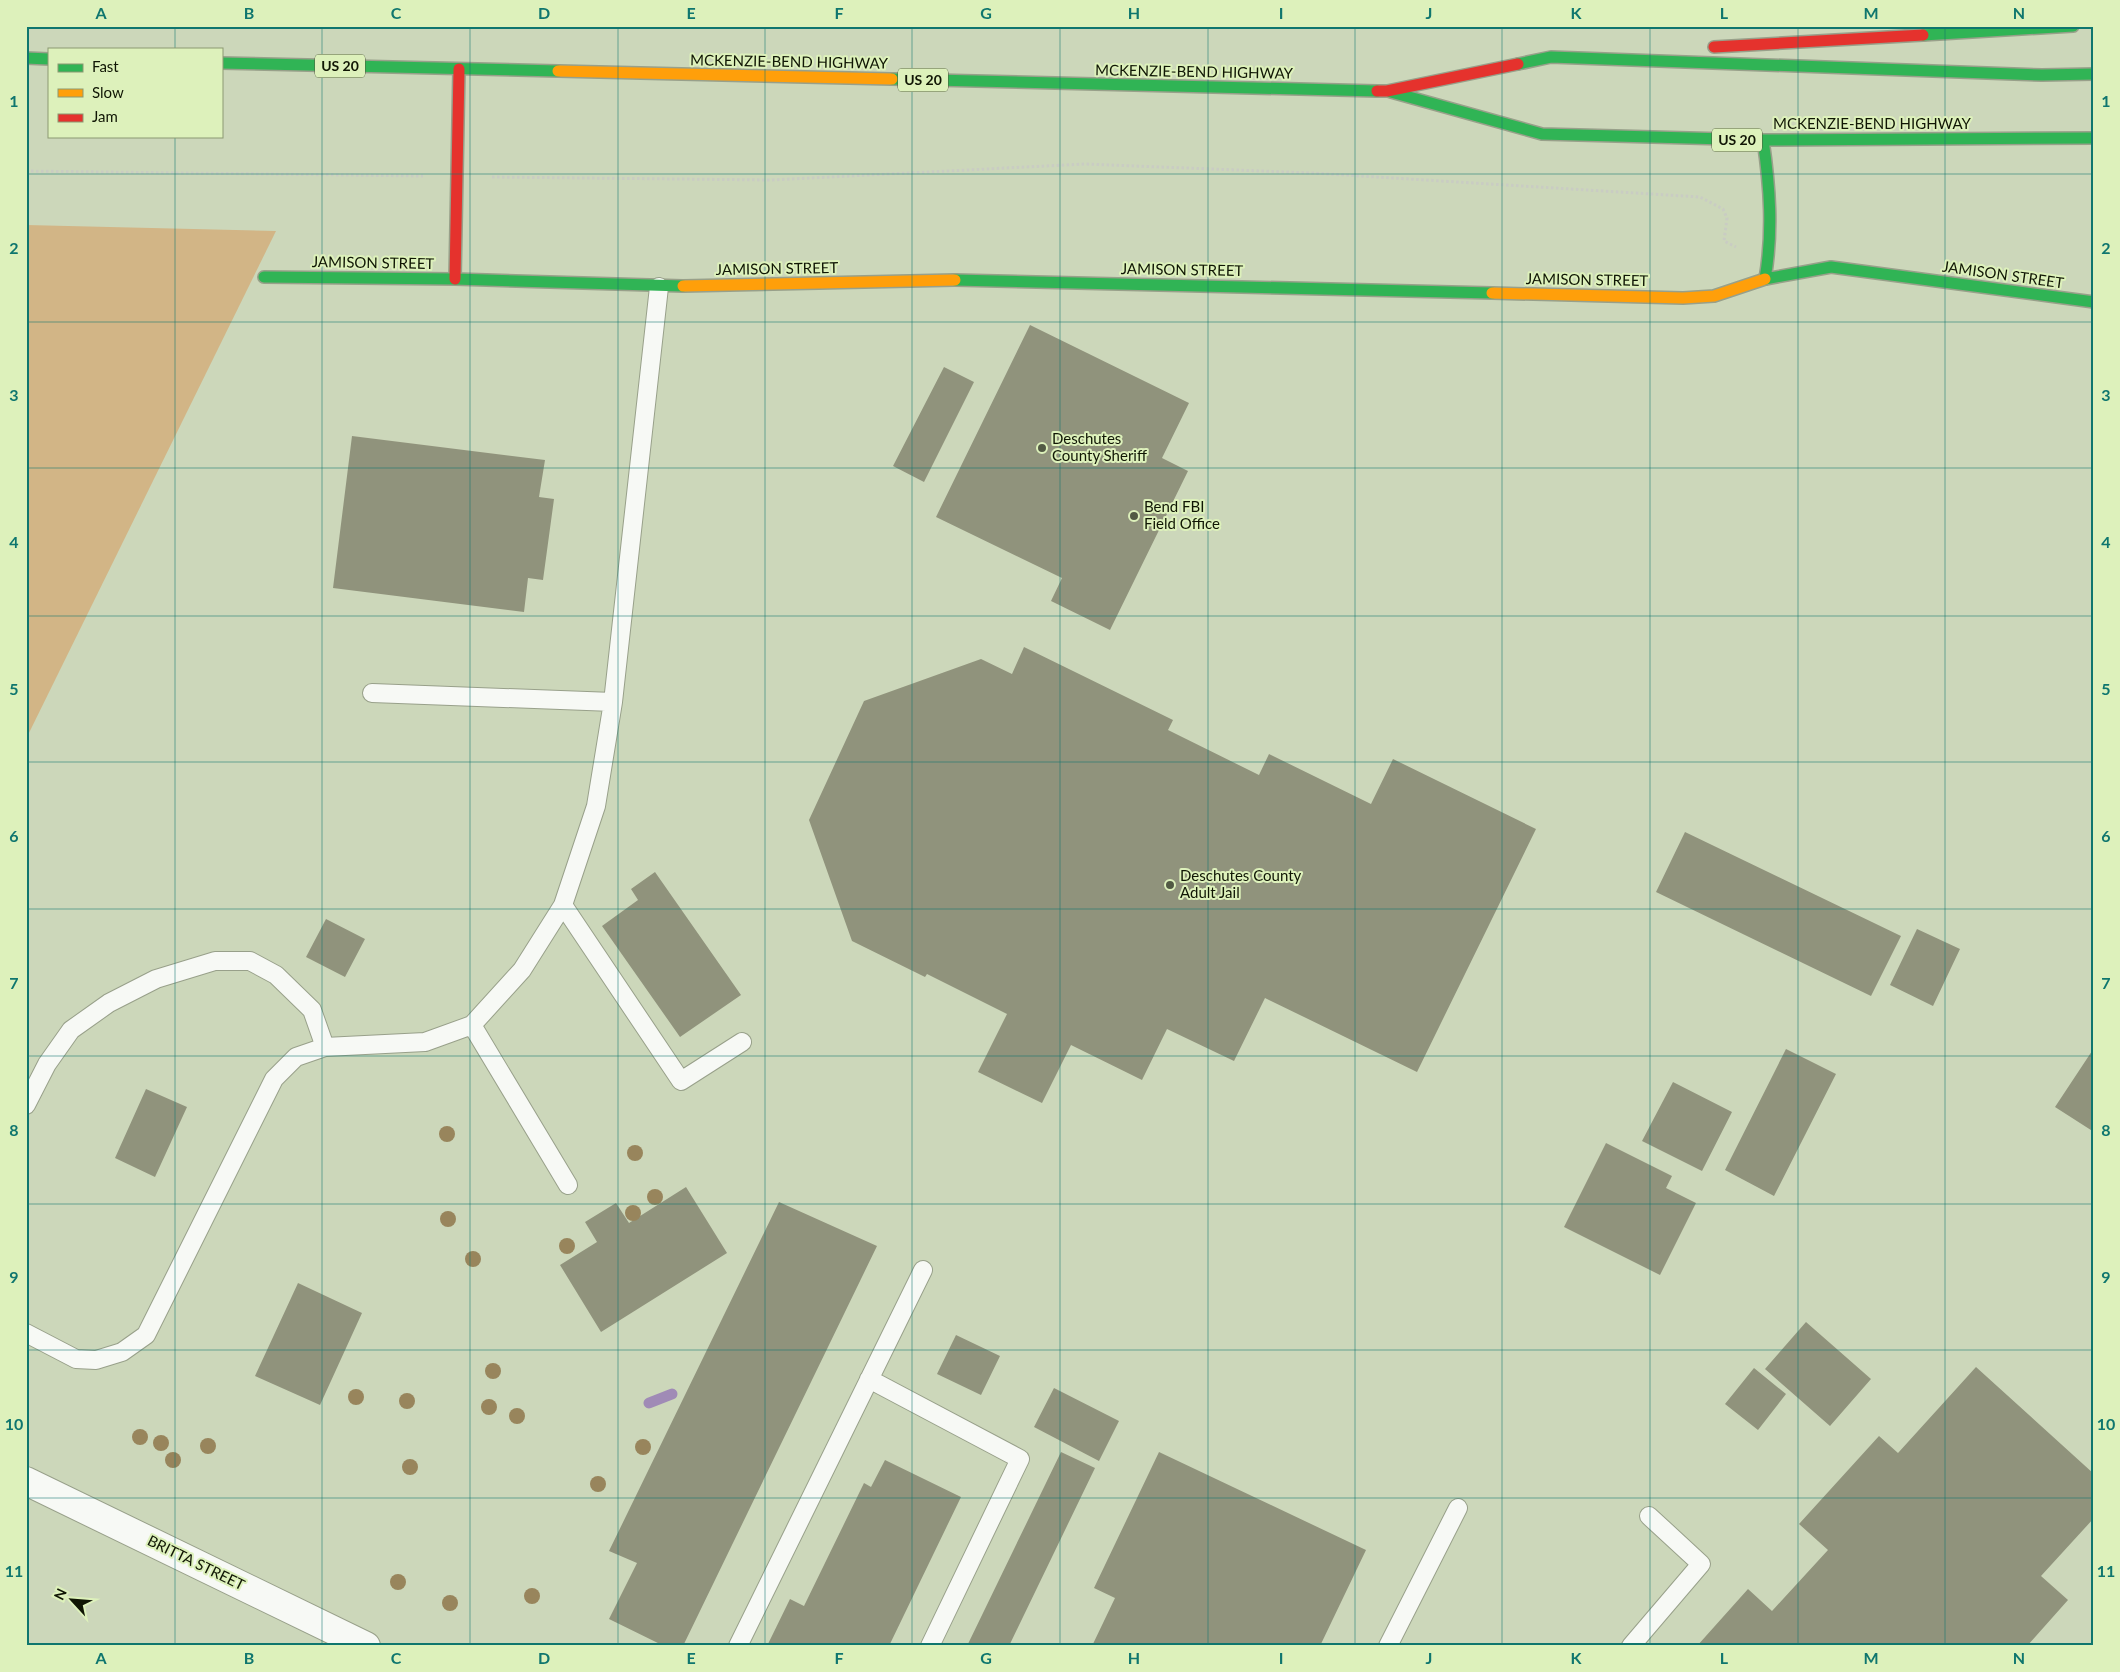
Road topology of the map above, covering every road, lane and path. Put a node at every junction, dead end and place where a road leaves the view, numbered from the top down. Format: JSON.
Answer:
{"nodes":[{"id":1,"x":2072,"y":26,"type":"edge"},
{"id":2,"x":1698,"y":48,"type":"dead end"},
{"id":3,"x":1669,"y":50,"type":"dead end"},
{"id":4,"x":1551,"y":57,"type":"junction"},
{"id":5,"x":26,"y":58,"type":"edge"},
{"id":6,"x":48,"y":59,"type":"edge"},
{"id":7,"x":222,"y":63,"type":"edge"},
{"id":8,"x":459,"y":69,"type":"junction"},
{"id":9,"x":2094,"y":74,"type":"edge"},
{"id":10,"x":1387,"y":91,"type":"junction"},
{"id":11,"x":2094,"y":138,"type":"edge"},
{"id":12,"x":1763,"y":140,"type":"junction"},
{"id":13,"x":26,"y":171,"type":"edge"},
{"id":14,"x":458,"y":177,"type":"junction"},
{"id":15,"x":1768,"y":264,"type":"junction"},
{"id":16,"x":264,"y":277,"type":"dead end"},
{"id":17,"x":1765,"y":278,"type":"junction"},
{"id":18,"x":456,"y":279,"type":"junction"},
{"id":19,"x":659,"y":287,"type":"junction"},
{"id":20,"x":2094,"y":302,"type":"edge"},
{"id":21,"x":372,"y":692,"type":"dead end"},
{"id":22,"x":613,"y":702,"type":"junction"},
{"id":23,"x":563,"y":905,"type":"junction"},
{"id":24,"x":472,"y":1025,"type":"junction"},
{"id":25,"x":742,"y":1042,"type":"dead end"},
{"id":26,"x":325,"y":1046,"type":"junction"},
{"id":27,"x":26,"y":1105,"type":"edge"},
{"id":28,"x":568,"y":1185,"type":"dead end"},
{"id":29,"x":923,"y":1270,"type":"dead end"},
{"id":30,"x":26,"y":1333,"type":"edge"},
{"id":31,"x":869,"y":1379,"type":"junction"},
{"id":32,"x":26,"y":1481,"type":"edge"},
{"id":33,"x":1458,"y":1508,"type":"dead end"},
{"id":34,"x":1649,"y":1516,"type":"dead end"},
{"id":35,"x":366,"y":1646,"type":"edge"},
{"id":36,"x":738,"y":1646,"type":"edge"},
{"id":37,"x":930,"y":1646,"type":"edge"},
{"id":38,"x":1388,"y":1646,"type":"edge"},
{"id":39,"x":1631,"y":1646,"type":"edge"}],
"edges":[{"from":1,"to":2,"type":"main road"},
{"from":3,"to":4,"type":"main road"},
{"from":4,"to":9,"type":"main road","name":"MCKENZIE-BEND HIGHWAY","number":"US 20"},
{"from":4,"to":10,"type":"main road","name":"MCKENZIE-BEND HIGHWAY","number":"US 20"},
{"from":5,"to":6,"type":"main road"},
{"from":7,"to":8,"type":"main road","name":"MCKENZIE-BEND HIGHWAY","number":"US 20"},
{"from":8,"to":10,"type":"main road","name":"MCKENZIE-BEND HIGHWAY","number":"US 20"},
{"from":8,"to":14,"type":"main road"},
{"from":10,"to":12,"type":"main road","name":"MCKENZIE-BEND HIGHWAY","number":"US 20"},
{"from":11,"to":12,"type":"main road","name":"MCKENZIE-BEND HIGHWAY","number":"US 20"},
{"from":12,"to":15,"type":"main road"},
{"from":13,"to":14,"type":"path"},
{"from":14,"to":15,"type":"path"},
{"from":14,"to":18,"type":"main road"},
{"from":15,"to":17,"type":"main road"},
{"from":16,"to":18,"type":"main road","name":"JAMISON STREET"},
{"from":17,"to":19,"type":"main road","name":"JAMISON STREET"},
{"from":17,"to":20,"type":"main road","name":"JAMISON STREET"},
{"from":18,"to":19,"type":"main road","name":"JAMISON STREET"},
{"from":19,"to":22,"type":"lane"},
{"from":21,"to":22,"type":"lane"},
{"from":22,"to":23,"type":"lane"},
{"from":23,"to":24,"type":"lane"},
{"from":23,"to":25,"type":"lane"},
{"from":24,"to":26,"type":"lane"},
{"from":24,"to":28,"type":"lane"},
{"from":26,"to":27,"type":"lane"},
{"from":26,"to":30,"type":"lane"},
{"from":29,"to":31,"type":"lane"},
{"from":31,"to":36,"type":"lane"},
{"from":31,"to":37,"type":"lane"},
{"from":32,"to":35,"type":"street","name":"BRITTA STREET"},
{"from":33,"to":38,"type":"lane"},
{"from":34,"to":39,"type":"lane"}]}
